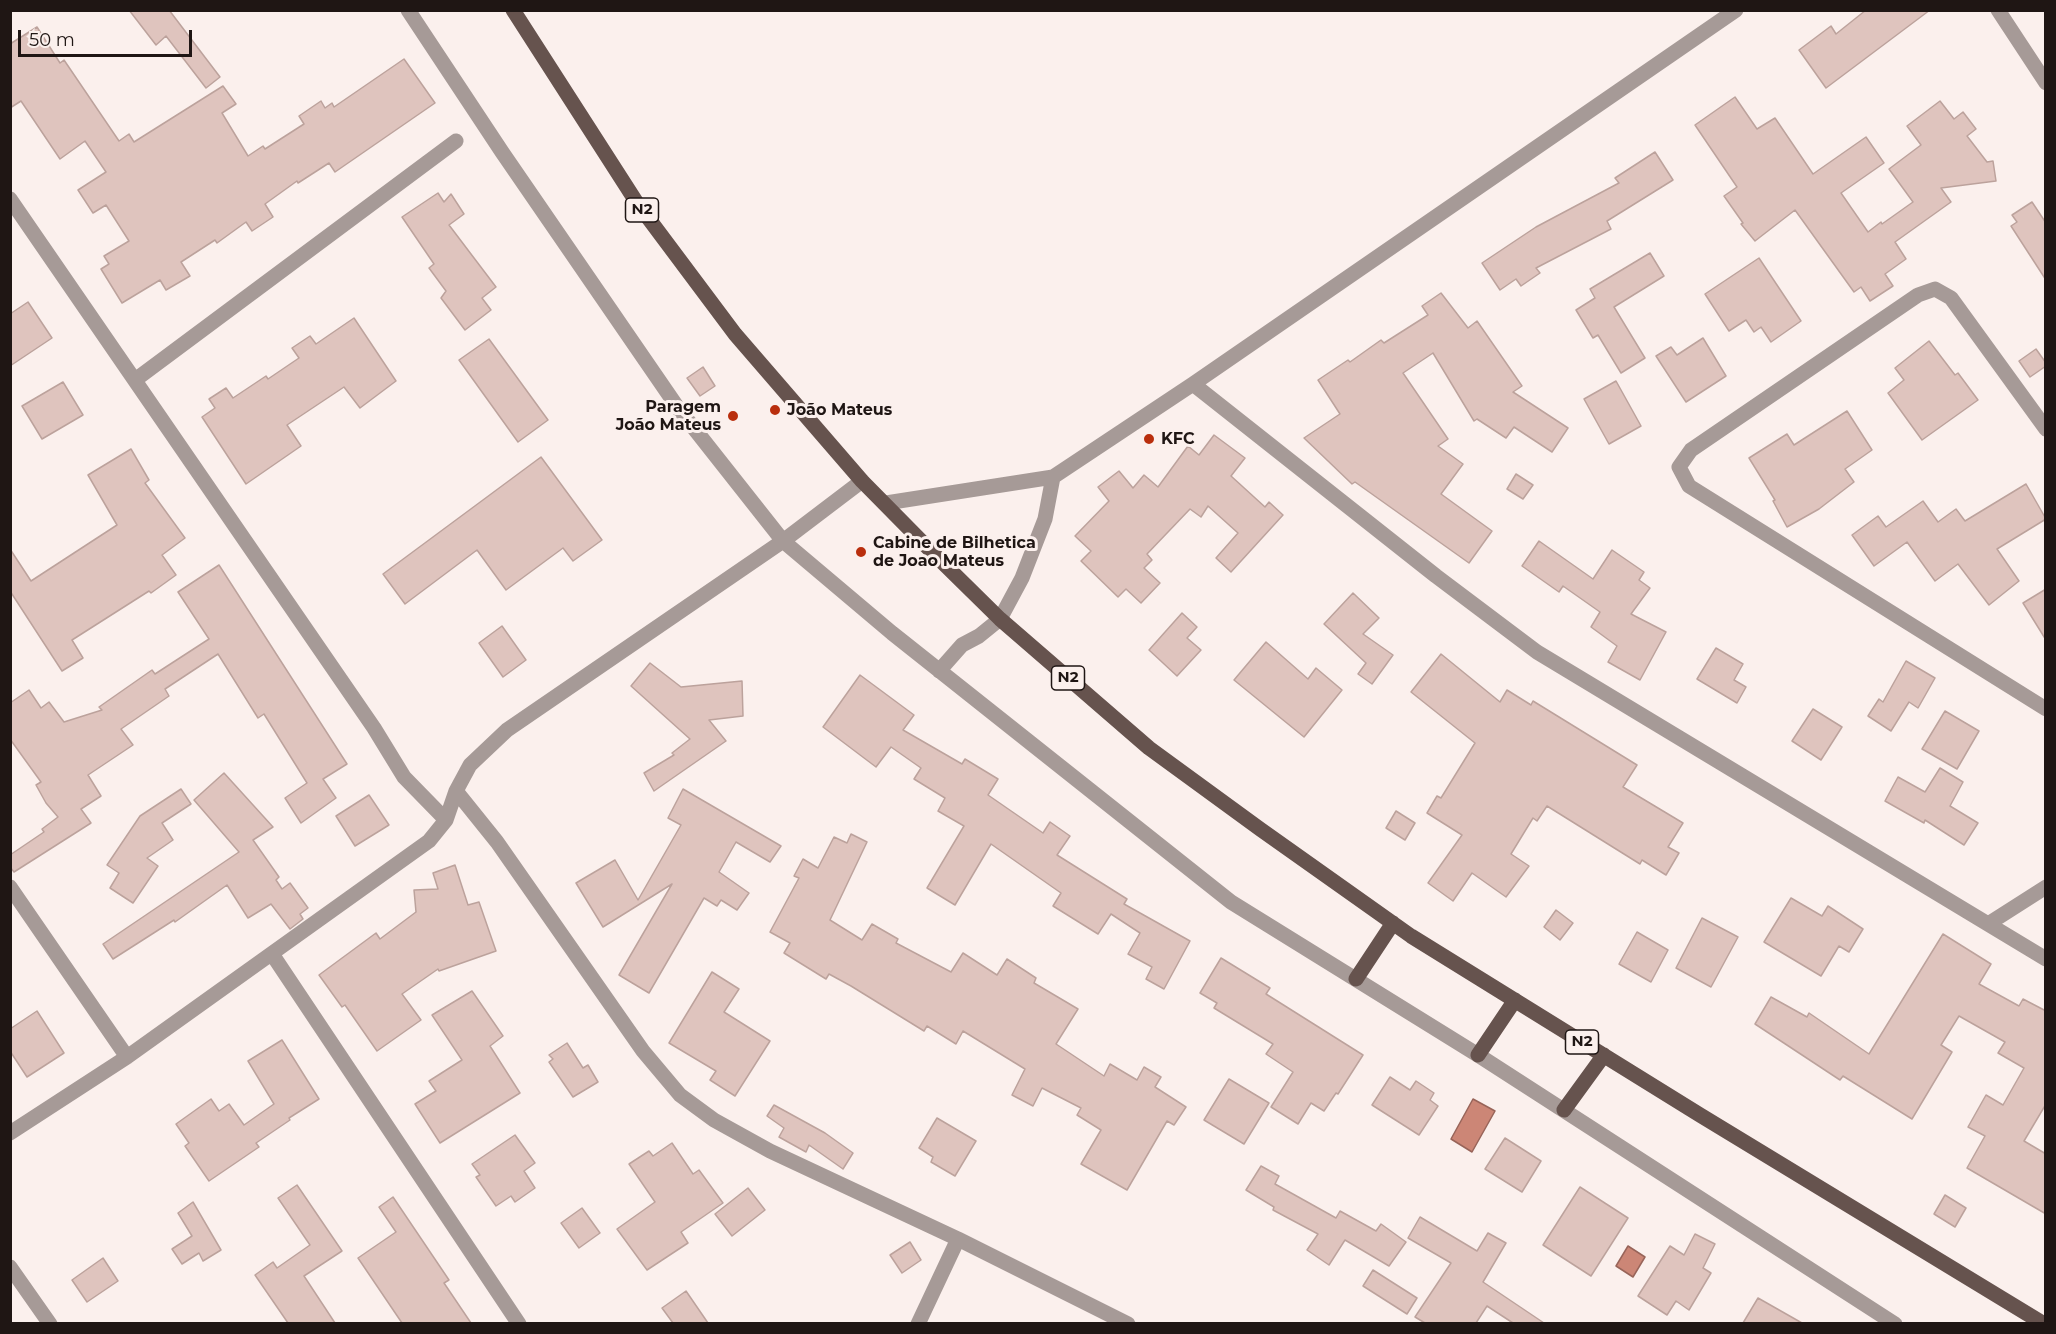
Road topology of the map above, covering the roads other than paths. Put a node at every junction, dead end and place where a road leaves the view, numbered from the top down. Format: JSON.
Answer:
{"nodes":[{"id":1,"x":408,"y":10,"type":"edge"},
{"id":2,"x":513,"y":10,"type":"edge"},
{"id":3,"x":1736,"y":10,"type":"edge"},
{"id":4,"x":1998,"y":10,"type":"edge"},
{"id":5,"x":2046,"y":83,"type":"edge"},
{"id":6,"x":456,"y":141,"type":"dead end"},
{"id":7,"x":10,"y":199,"type":"edge"},
{"id":8,"x":135,"y":380,"type":"junction"},
{"id":9,"x":1193,"y":384,"type":"junction"},
{"id":10,"x":2046,"y":429,"type":"edge"},
{"id":11,"x":1053,"y":477,"type":"junction"},
{"id":12,"x":862,"y":480,"type":"junction"},
{"id":13,"x":886,"y":503,"type":"junction"},
{"id":14,"x":783,"y":541,"type":"junction"},
{"id":15,"x":1000,"y":619,"type":"junction"},
{"id":16,"x":939,"y":671,"type":"junction"},
{"id":17,"x":2046,"y":709,"type":"edge"},
{"id":18,"x":456,"y":791,"type":"junction"},
{"id":19,"x":446,"y":820,"type":"junction"},
{"id":20,"x":10,"y":887,"type":"edge"},
{"id":21,"x":2046,"y":887,"type":"edge"},
{"id":22,"x":1393,"y":923,"type":"junction"},
{"id":23,"x":1988,"y":924,"type":"junction"},
{"id":24,"x":272,"y":954,"type":"junction"},
{"id":25,"x":2046,"y":959,"type":"edge"},
{"id":26,"x":1356,"y":980,"type":"junction"},
{"id":27,"x":1515,"y":1000,"type":"junction"},
{"id":28,"x":1478,"y":1055,"type":"junction"},
{"id":29,"x":1604,"y":1055,"type":"junction"},
{"id":30,"x":128,"y":1057,"type":"junction"},
{"id":31,"x":1564,"y":1110,"type":"junction"},
{"id":32,"x":10,"y":1133,"type":"edge"},
{"id":33,"x":958,"y":1239,"type":"junction"},
{"id":34,"x":10,"y":1267,"type":"edge"},
{"id":35,"x":50,"y":1323,"type":"edge"},
{"id":36,"x":519,"y":1323,"type":"edge"},
{"id":37,"x":918,"y":1323,"type":"edge"},
{"id":38,"x":1128,"y":1323,"type":"edge"},
{"id":39,"x":1895,"y":1323,"type":"edge"},
{"id":40,"x":2044,"y":1323,"type":"edge"}],
"edges":[{"from":1,"to":14,"type":"street"},
{"from":2,"to":12,"type":"main road","number":"N2"},
{"from":3,"to":9,"type":"street"},
{"from":4,"to":5,"type":"street"},
{"from":6,"to":8,"type":"street"},
{"from":7,"to":8,"type":"street"},
{"from":8,"to":19,"type":"street"},
{"from":9,"to":11,"type":"street"},
{"from":9,"to":23,"type":"street"},
{"from":10,"to":17,"type":"street"},
{"from":11,"to":13,"type":"street"},
{"from":11,"to":15,"type":"street"},
{"from":12,"to":13,"type":"main road","number":"N2"},
{"from":12,"to":14,"type":"street"},
{"from":13,"to":15,"type":"main road","number":"N2"},
{"from":14,"to":16,"type":"street"},
{"from":14,"to":18,"type":"street"},
{"from":15,"to":16,"type":"street"},
{"from":15,"to":22,"type":"main road","number":"N2"},
{"from":16,"to":26,"type":"street"},
{"from":18,"to":19,"type":"street"},
{"from":18,"to":33,"type":"street"},
{"from":19,"to":24,"type":"street"},
{"from":20,"to":30,"type":"street"},
{"from":21,"to":23,"type":"street"},
{"from":22,"to":26,"type":"main road"},
{"from":22,"to":27,"type":"main road","number":"N2"},
{"from":23,"to":25,"type":"street"},
{"from":24,"to":30,"type":"street"},
{"from":24,"to":36,"type":"street"},
{"from":26,"to":28,"type":"street"},
{"from":27,"to":28,"type":"main road"},
{"from":27,"to":29,"type":"main road","number":"N2"},
{"from":28,"to":31,"type":"street"},
{"from":29,"to":31,"type":"main road"},
{"from":29,"to":40,"type":"main road","number":"N2"},
{"from":30,"to":32,"type":"street"},
{"from":31,"to":39,"type":"street"},
{"from":33,"to":37,"type":"street"},
{"from":33,"to":38,"type":"street"},
{"from":34,"to":35,"type":"street"}]}
